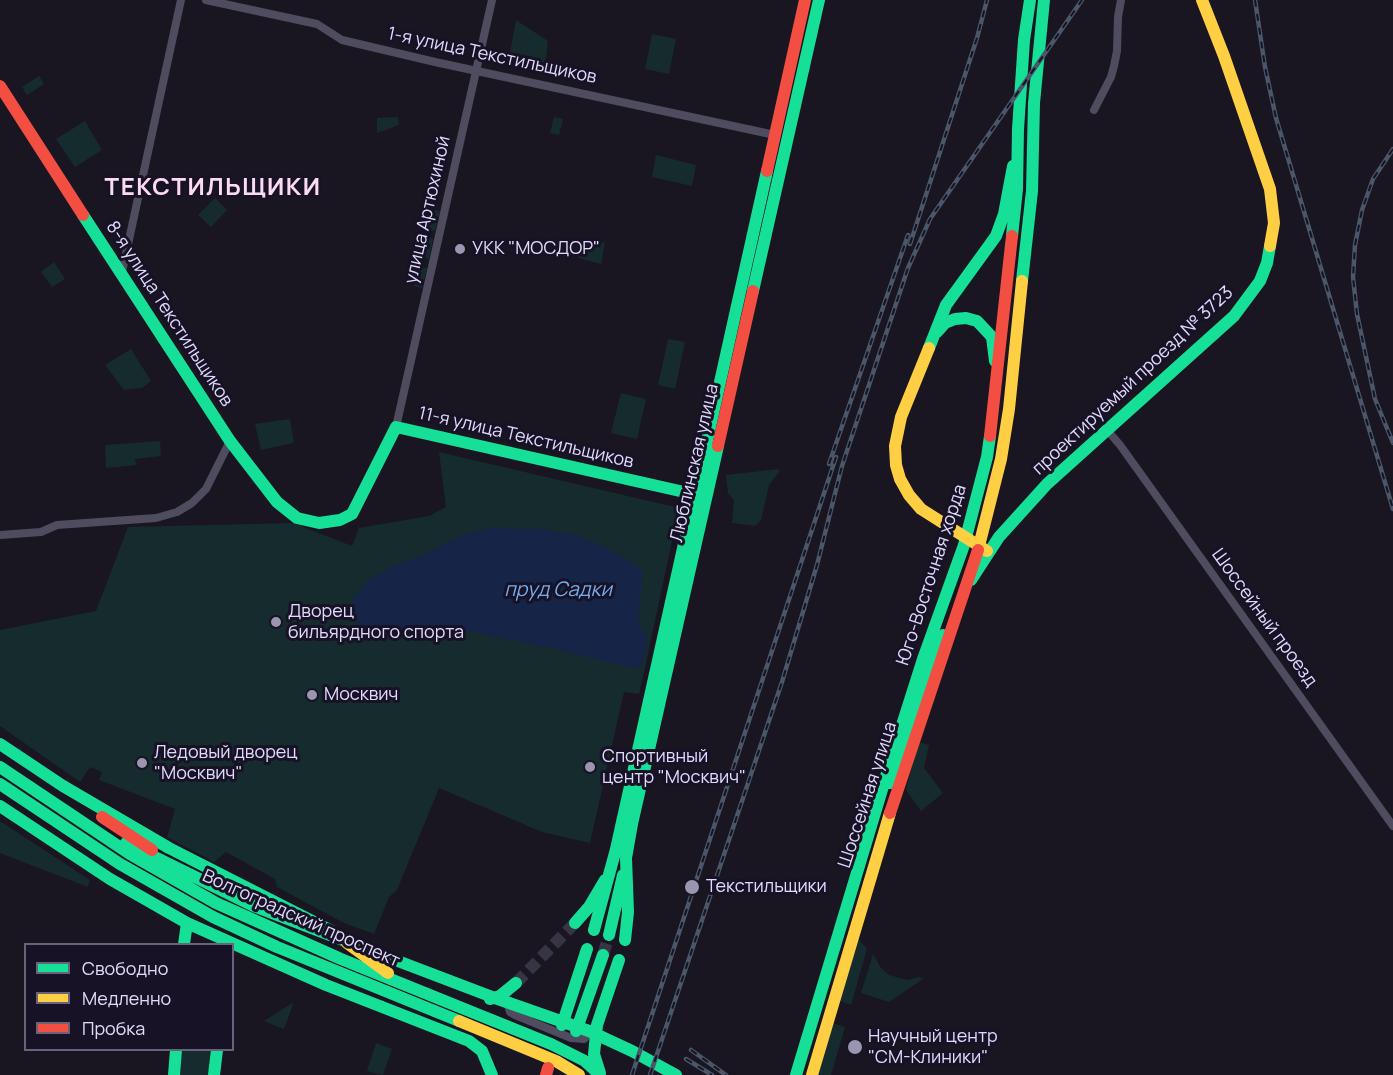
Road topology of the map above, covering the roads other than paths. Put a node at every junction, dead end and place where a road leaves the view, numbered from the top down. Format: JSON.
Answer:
{"nodes":[{"id":1,"x":181,"y":0,"type":"edge"},
{"id":2,"x":206,"y":0,"type":"edge"},
{"id":3,"x":492,"y":0,"type":"edge"},
{"id":4,"x":805,"y":0,"type":"edge"},
{"id":5,"x":819,"y":0,"type":"edge"},
{"id":6,"x":1030,"y":0,"type":"edge"},
{"id":7,"x":1044,"y":0,"type":"edge"},
{"id":8,"x":1121,"y":0,"type":"edge"},
{"id":9,"x":1202,"y":0,"type":"edge"},
{"id":10,"x":477,"y":70,"type":"junction"},
{"id":11,"x":0,"y":86,"type":"edge"},
{"id":12,"x":1094,"y":110,"type":"dead end"},
{"id":13,"x":1018,"y":129,"type":"junction"},
{"id":14,"x":775,"y":135,"type":"junction"},
{"id":15,"x":122,"y":272,"type":"junction"},
{"id":16,"x":930,"y":346,"type":"junction"},
{"id":17,"x":995,"y":400,"type":"junction"},
{"id":18,"x":396,"y":427,"type":"junction"},
{"id":19,"x":1107,"y":430,"type":"junction"},
{"id":20,"x":230,"y":441,"type":"junction"},
{"id":21,"x":701,"y":495,"type":"junction"},
{"id":22,"x":0,"y":535,"type":"edge"},
{"id":23,"x":999,"y":537,"type":"joint"},
{"id":24,"x":988,"y":552,"type":"junction"},
{"id":25,"x":0,"y":744,"type":"edge"},
{"id":26,"x":0,"y":767,"type":"edge"},
{"id":27,"x":0,"y":784,"type":"edge"},
{"id":28,"x":63,"y":786,"type":"junction"},
{"id":29,"x":0,"y":806,"type":"edge"},
{"id":30,"x":81,"y":822,"type":"junction"},
{"id":31,"x":1393,"y":826,"type":"edge"},
{"id":32,"x":626,"y":858,"type":"junction"},
{"id":33,"x":184,"y":870,"type":"junction"},
{"id":34,"x":610,"y":872,"type":"junction"},
{"id":35,"x":187,"y":923,"type":"junction"},
{"id":36,"x":575,"y":923,"type":"tunnel mouth"},
{"id":37,"x":594,"y":930,"type":"tunnel mouth"},
{"id":38,"x":335,"y":932,"type":"junction"},
{"id":39,"x":609,"y":935,"type":"tunnel mouth"},
{"id":40,"x":625,"y":940,"type":"dead end"},
{"id":41,"x":184,"y":943,"type":"edge"},
{"id":42,"x":228,"y":943,"type":"edge"},
{"id":43,"x":234,"y":946,"type":"edge"},
{"id":44,"x":587,"y":949,"type":"dead end"},
{"id":45,"x":603,"y":955,"type":"tunnel mouth"},
{"id":46,"x":619,"y":960,"type":"dead end"},
{"id":47,"x":326,"y":985,"type":"junction"},
{"id":48,"x":514,"y":985,"type":"joint"},
{"id":49,"x":418,"y":990,"type":"junction"},
{"id":50,"x":429,"y":1010,"type":"junction"},
{"id":51,"x":562,"y":1025,"type":"dead end"},
{"id":52,"x":597,"y":1025,"type":"junction"},
{"id":53,"x":576,"y":1031,"type":"dead end"},
{"id":54,"x":807,"y":1040,"type":"junction"},
{"id":55,"x":176,"y":1051,"type":"edge"},
{"id":56,"x":217,"y":1051,"type":"edge"},
{"id":57,"x":174,"y":1075,"type":"edge"},
{"id":58,"x":214,"y":1075,"type":"edge"},
{"id":59,"x":492,"y":1075,"type":"edge"},
{"id":60,"x":579,"y":1075,"type":"edge"},
{"id":61,"x":600,"y":1075,"type":"edge"},
{"id":62,"x":676,"y":1075,"type":"edge"},
{"id":63,"x":786,"y":1075,"type":"edge"},
{"id":64,"x":797,"y":1075,"type":"edge"},
{"id":65,"x":812,"y":1075,"type":"edge"}],
"edges":[{"from":1,"to":15,"type":"street"},
{"from":2,"to":10,"type":"street","name":"1-я улица Текстильщиков"},
{"from":3,"to":10,"type":"street","name":"улица Артюхиной"},
{"from":4,"to":14,"type":"main road","name":"Люблинская улица"},
{"from":5,"to":21,"type":"main road","name":"Люблинская улица"},
{"from":6,"to":13,"type":"main road","name":"Юго-Восточная хорда"},
{"from":7,"to":65,"type":"main road","name":"Юго-Восточная хорда"},
{"from":8,"to":12,"type":"street"},
{"from":9,"to":19,"type":"main road","name":"проектируемый проезд № 3723"},
{"from":10,"to":14,"type":"street","name":"1-я улица Текстильщиков"},
{"from":10,"to":18,"type":"street","name":"улица Артюхиной"},
{"from":11,"to":15,"type":"main road","name":"8-я улица Текстильщиков"},
{"from":13,"to":16,"type":"main road"},
{"from":13,"to":17,"type":"main road","name":"Юго-Восточная хорда"},
{"from":14,"to":21,"type":"main road","name":"Люблинская улица"},
{"from":15,"to":20,"type":"main road","name":"8-я улица Текстильщиков"},
{"from":16,"to":17,"type":"main road"},
{"from":16,"to":24,"type":"main road"},
{"from":17,"to":54,"type":"main road","name":"Юго-Восточная хорда"},
{"from":18,"to":20,"type":"main road","name":"11-я улица Текстильщиков"},
{"from":18,"to":21,"type":"main road","name":"11-я улица Текстильщиков"},
{"from":19,"to":23,"type":"main road","name":"проектируемый проезд № 3723"},
{"from":19,"to":31,"type":"street","name":"Шоссейный проезд"},
{"from":20,"to":22,"type":"street"},
{"from":21,"to":32,"type":"main road","name":"Люблинская улица"},
{"from":21,"to":34,"type":"main road","name":"Люблинская улица"},
{"from":23,"to":24,"type":"main road","name":"Шоссейная улица"},
{"from":24,"to":64,"type":"main road","name":"Шоссейная улица"},
{"from":25,"to":28,"type":"main road"},
{"from":26,"to":30,"type":"main road","name":"Волгоградский проспект"},
{"from":27,"to":50,"type":"main road","name":"Волгоградский проспект"},
{"from":28,"to":33,"type":"main road"},
{"from":28,"to":38,"type":"main road"},
{"from":29,"to":35,"type":"main road"},
{"from":30,"to":33,"type":"main road"},
{"from":30,"to":49,"type":"main road","name":"Волгоградский проспект"},
{"from":32,"to":39,"type":"main road","name":"Люблинская улица"},
{"from":32,"to":40,"type":"main road"},
{"from":33,"to":62,"type":"main road"},
{"from":34,"to":36,"type":"main road"},
{"from":34,"to":37,"type":"main road","name":"Люблинская улица"},
{"from":35,"to":41,"type":"main road"},
{"from":35,"to":42,"type":"main road"},
{"from":38,"to":48,"type":"main road"},
{"from":38,"to":49,"type":"main road"},
{"from":43,"to":47,"type":"main road"},
{"from":44,"to":51,"type":"main road"},
{"from":45,"to":53,"type":"main road"},
{"from":46,"to":52,"type":"main road"},
{"from":47,"to":50,"type":"main road"},
{"from":47,"to":59,"type":"main road"},
{"from":48,"to":52,"type":"street"},
{"from":49,"to":61,"type":"main road","name":"Волгоградский проспект"},
{"from":50,"to":60,"type":"main road","name":"Волгоградский проспект"},
{"from":52,"to":61,"type":"main road"},
{"from":54,"to":63,"type":"main road"},
{"from":54,"to":64,"type":"main road","name":"Юго-Восточная хорда"},
{"from":55,"to":57,"type":"main road"},
{"from":56,"to":58,"type":"main road"}]}
